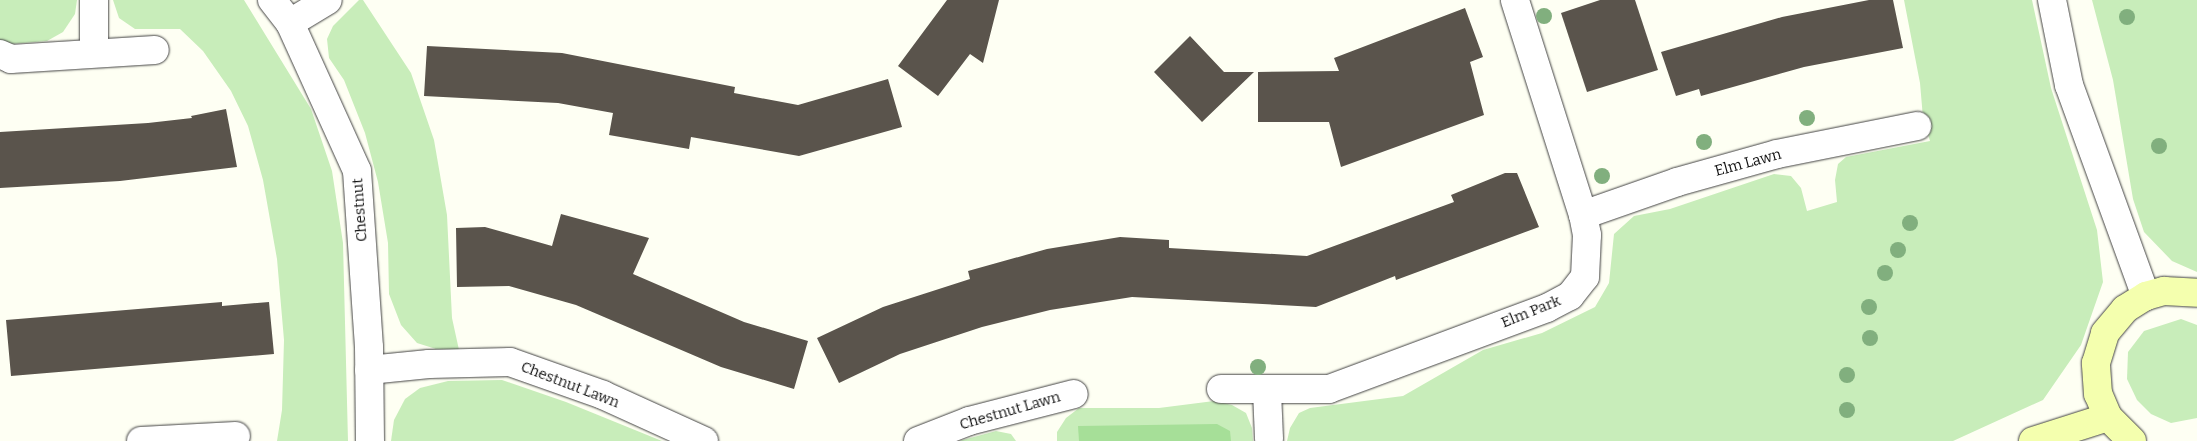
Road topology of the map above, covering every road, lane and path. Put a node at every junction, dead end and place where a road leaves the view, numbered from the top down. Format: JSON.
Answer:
{"nodes":[{"id":1,"x":94,"y":0,"type":"edge"},
{"id":2,"x":272,"y":0,"type":"edge"},
{"id":3,"x":328,"y":0,"type":"edge"},
{"id":4,"x":1515,"y":0,"type":"edge"},
{"id":5,"x":2052,"y":0,"type":"edge"},
{"id":6,"x":290,"y":23,"type":"junction"},
{"id":7,"x":155,"y":50,"type":"dead end"},
{"id":8,"x":94,"y":52,"type":"junction"},
{"id":9,"x":0,"y":54,"type":"edge"},
{"id":10,"x":1917,"y":126,"type":"dead end"},
{"id":11,"x":1583,"y":215,"type":"junction"},
{"id":12,"x":2197,"y":293,"type":"edge"},
{"id":13,"x":2146,"y":296,"type":"junction"},
{"id":14,"x":369,"y":370,"type":"junction"},
{"id":15,"x":1221,"y":389,"type":"dead end"},
{"id":16,"x":1267,"y":391,"type":"junction"},
{"id":17,"x":1074,"y":394,"type":"dead end"},
{"id":18,"x":2108,"y":417,"type":"junction"},
{"id":19,"x":220,"y":438,"type":"edge"},
{"id":20,"x":1269,"y":439,"type":"dead end"},
{"id":21,"x":140,"y":441,"type":"edge"},
{"id":22,"x":370,"y":441,"type":"edge"},
{"id":23,"x":704,"y":441,"type":"edge"},
{"id":24,"x":918,"y":441,"type":"edge"},
{"id":25,"x":2033,"y":441,"type":"edge"},
{"id":26,"x":2132,"y":441,"type":"edge"}],
"edges":[{"from":1,"to":8,"type":"street"},
{"from":2,"to":6,"type":"street","name":"Chestnut"},
{"from":3,"to":6,"type":"street"},
{"from":4,"to":11,"type":"street","name":"Elm Park"},
{"from":5,"to":13,"type":"street"},
{"from":6,"to":14,"type":"street","name":"Chestnut"},
{"from":7,"to":8,"type":"street"},
{"from":8,"to":9,"type":"street"},
{"from":10,"to":11,"type":"street","name":"Elm Lawn"},
{"from":11,"to":16,"type":"street","name":"Elm Park"},
{"from":12,"to":13,"type":"street"},
{"from":13,"to":18,"type":"street"},
{"from":14,"to":22,"type":"street","name":"Chestnut"},
{"from":14,"to":23,"type":"street","name":"Chestnut Lawn"},
{"from":15,"to":16,"type":"street","name":"Elm Park"},
{"from":16,"to":20,"type":"street"},
{"from":17,"to":24,"type":"street","name":"Chestnut Lawn"},
{"from":18,"to":25,"type":"street"},
{"from":18,"to":26,"type":"street"},
{"from":19,"to":21,"type":"street"}]}
